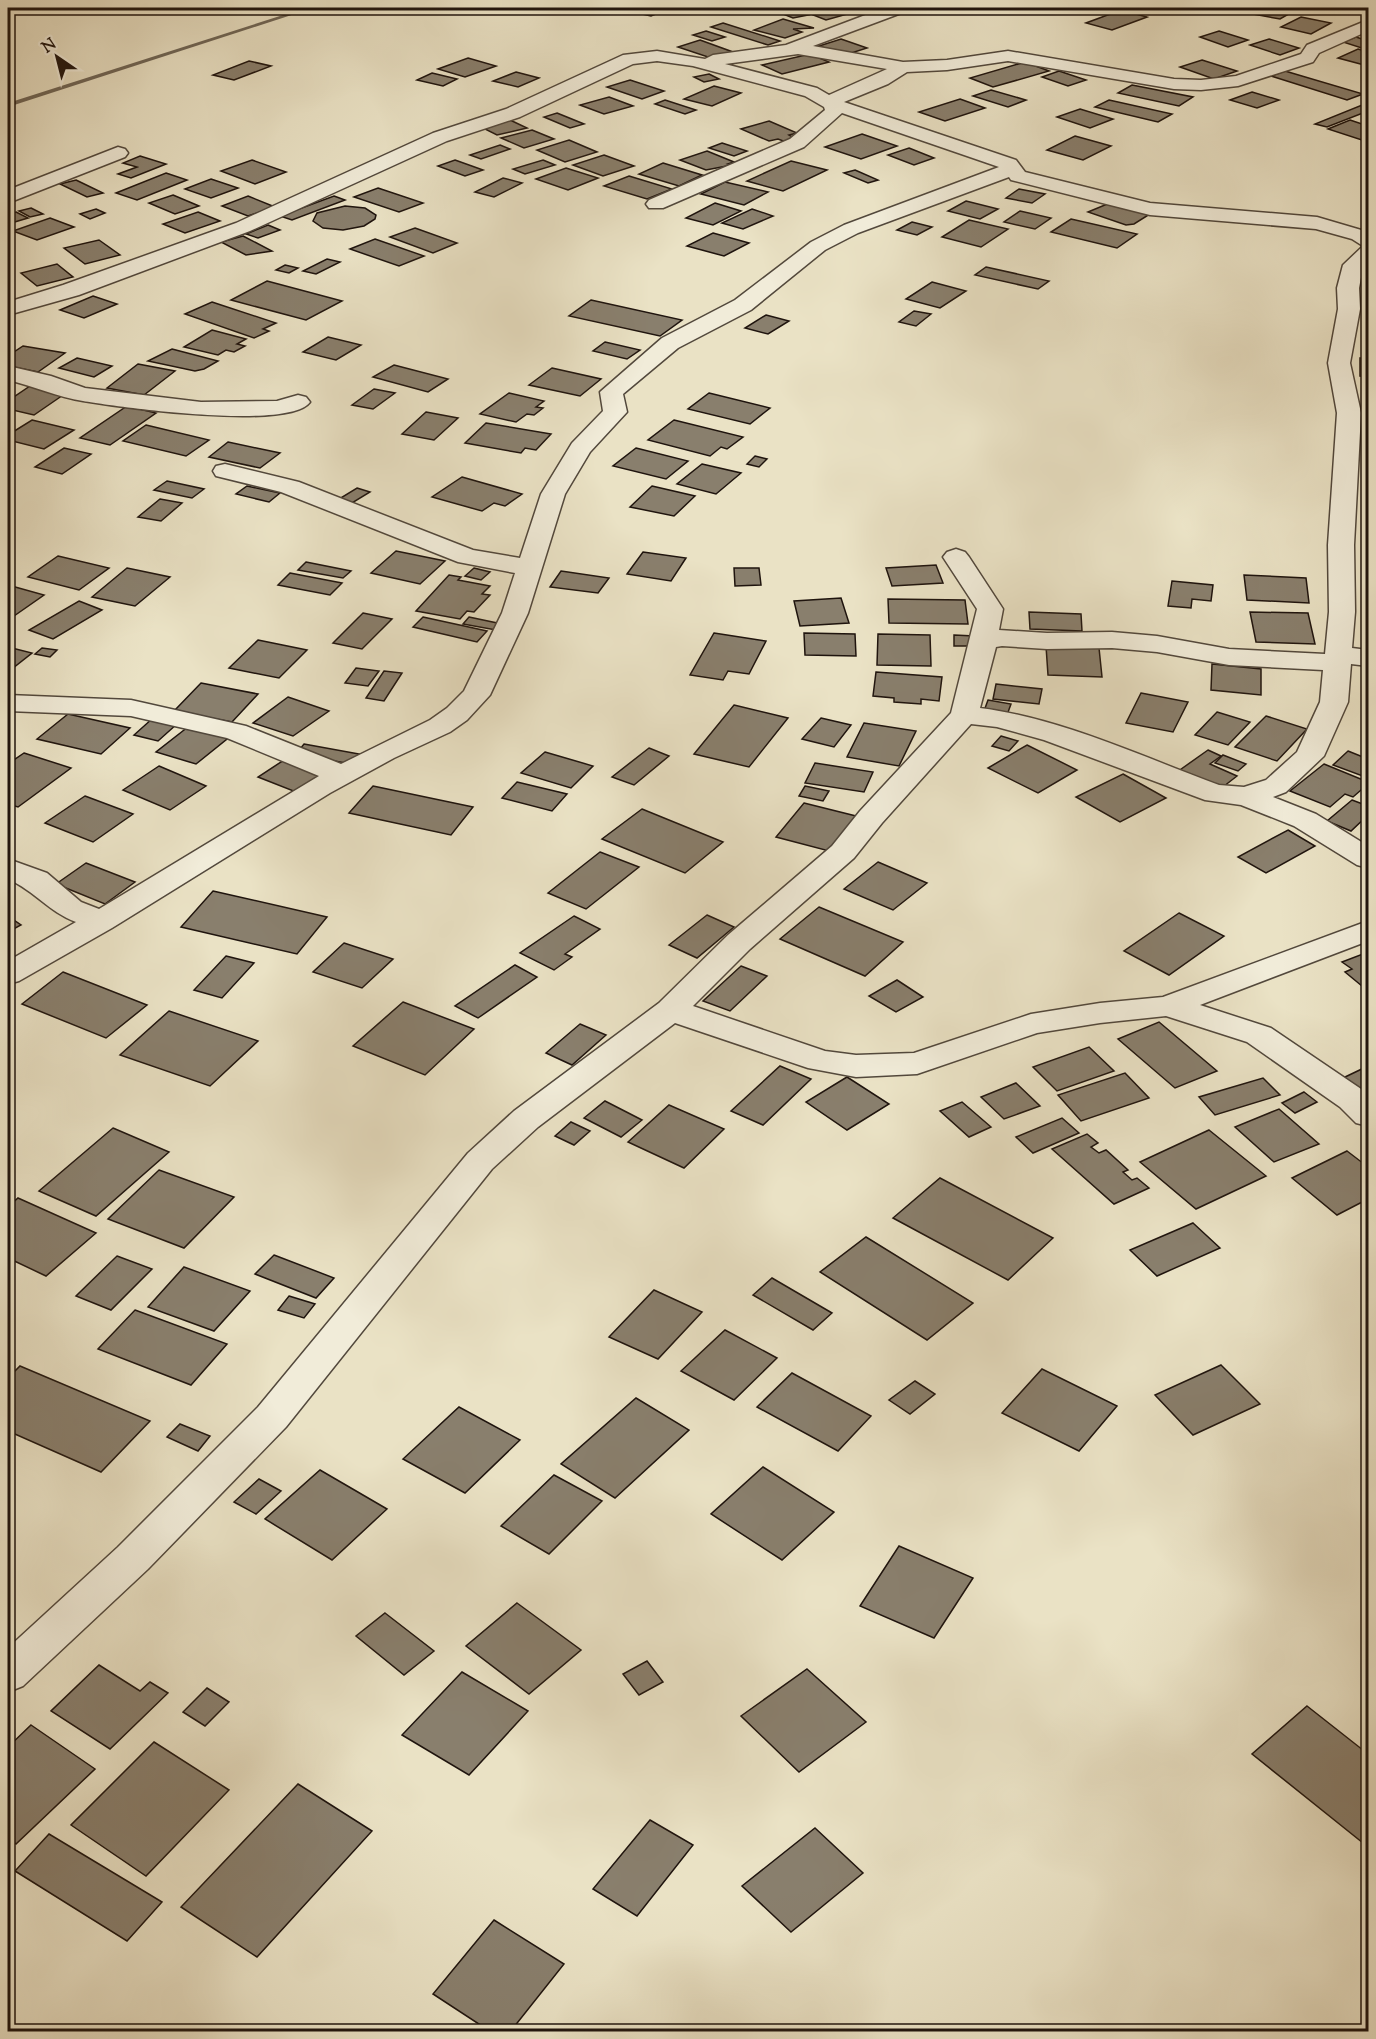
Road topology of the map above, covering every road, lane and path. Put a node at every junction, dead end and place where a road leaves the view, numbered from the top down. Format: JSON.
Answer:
{"nodes":[{"id":1,"x":898,"y":8,"type":"edge"},
{"id":2,"x":1368,"y":25,"type":"edge"},
{"id":3,"x":787,"y":50,"type":"junction"},
{"id":4,"x":694,"y":62,"type":"junction"},
{"id":5,"x":903,"y":67,"type":"junction"},
{"id":6,"x":831,"y":102,"type":"junction"},
{"id":7,"x":118,"y":153,"type":"dead end"},
{"id":8,"x":1011,"y":169,"type":"junction"},
{"id":9,"x":8,"y":196,"type":"edge"},
{"id":10,"x":656,"y":204,"type":"dead end"},
{"id":11,"x":1368,"y":241,"type":"edge"},
{"id":12,"x":1368,"y":251,"type":"edge"},
{"id":13,"x":8,"y":309,"type":"edge"},
{"id":14,"x":8,"y":373,"type":"edge"},
{"id":15,"x":298,"y":402,"type":"dead end"},
{"id":16,"x":225,"y":471,"type":"dead end"},
{"id":17,"x":1357,"y":474,"type":"edge"},
{"id":18,"x":956,"y":557,"type":"dead end"},
{"id":19,"x":530,"y":568,"type":"junction"},
{"id":20,"x":984,"y":640,"type":"junction"},
{"id":21,"x":1348,"y":658,"type":"edge"},
{"id":22,"x":8,"y":703,"type":"edge"},
{"id":23,"x":964,"y":715,"type":"junction"},
{"id":24,"x":343,"y":775,"type":"junction"},
{"id":25,"x":1246,"y":796,"type":"junction"},
{"id":26,"x":1368,"y":859,"type":"edge"},
{"id":27,"x":8,"y":868,"type":"edge"},
{"id":28,"x":101,"y":921,"type":"junction"},
{"id":29,"x":1368,"y":930,"type":"edge"},
{"id":30,"x":8,"y":974,"type":"edge"},
{"id":31,"x":1168,"y":1006,"type":"junction"},
{"id":32,"x":671,"y":1010,"type":"junction"},
{"id":33,"x":1368,"y":1115,"type":"edge"},
{"id":34,"x":8,"y":1674,"type":"edge"}],
"edges":[{"from":1,"to":3,"type":"street"},
{"from":2,"to":5,"type":"street"},
{"from":3,"to":4,"type":"street"},
{"from":3,"to":5,"type":"street"},
{"from":4,"to":6,"type":"street"},
{"from":4,"to":13,"type":"street"},
{"from":5,"to":6,"type":"street"},
{"from":6,"to":8,"type":"street"},
{"from":6,"to":10,"type":"street"},
{"from":7,"to":9,"type":"street"},
{"from":8,"to":11,"type":"street"},
{"from":8,"to":19,"type":"street"},
{"from":12,"to":17,"type":"street"},
{"from":14,"to":15,"type":"street"},
{"from":16,"to":19,"type":"street"},
{"from":17,"to":21,"type":"street"},
{"from":18,"to":20,"type":"street"},
{"from":19,"to":24,"type":"street"},
{"from":20,"to":21,"type":"street"},
{"from":20,"to":23,"type":"street"},
{"from":21,"to":25,"type":"street"},
{"from":22,"to":24,"type":"street"},
{"from":23,"to":25,"type":"street"},
{"from":23,"to":32,"type":"street"},
{"from":24,"to":28,"type":"street"},
{"from":25,"to":26,"type":"street"},
{"from":27,"to":28,"type":"street"},
{"from":28,"to":30,"type":"street"},
{"from":29,"to":31,"type":"street"},
{"from":31,"to":32,"type":"street"},
{"from":31,"to":33,"type":"street"},
{"from":32,"to":34,"type":"street"}]}
